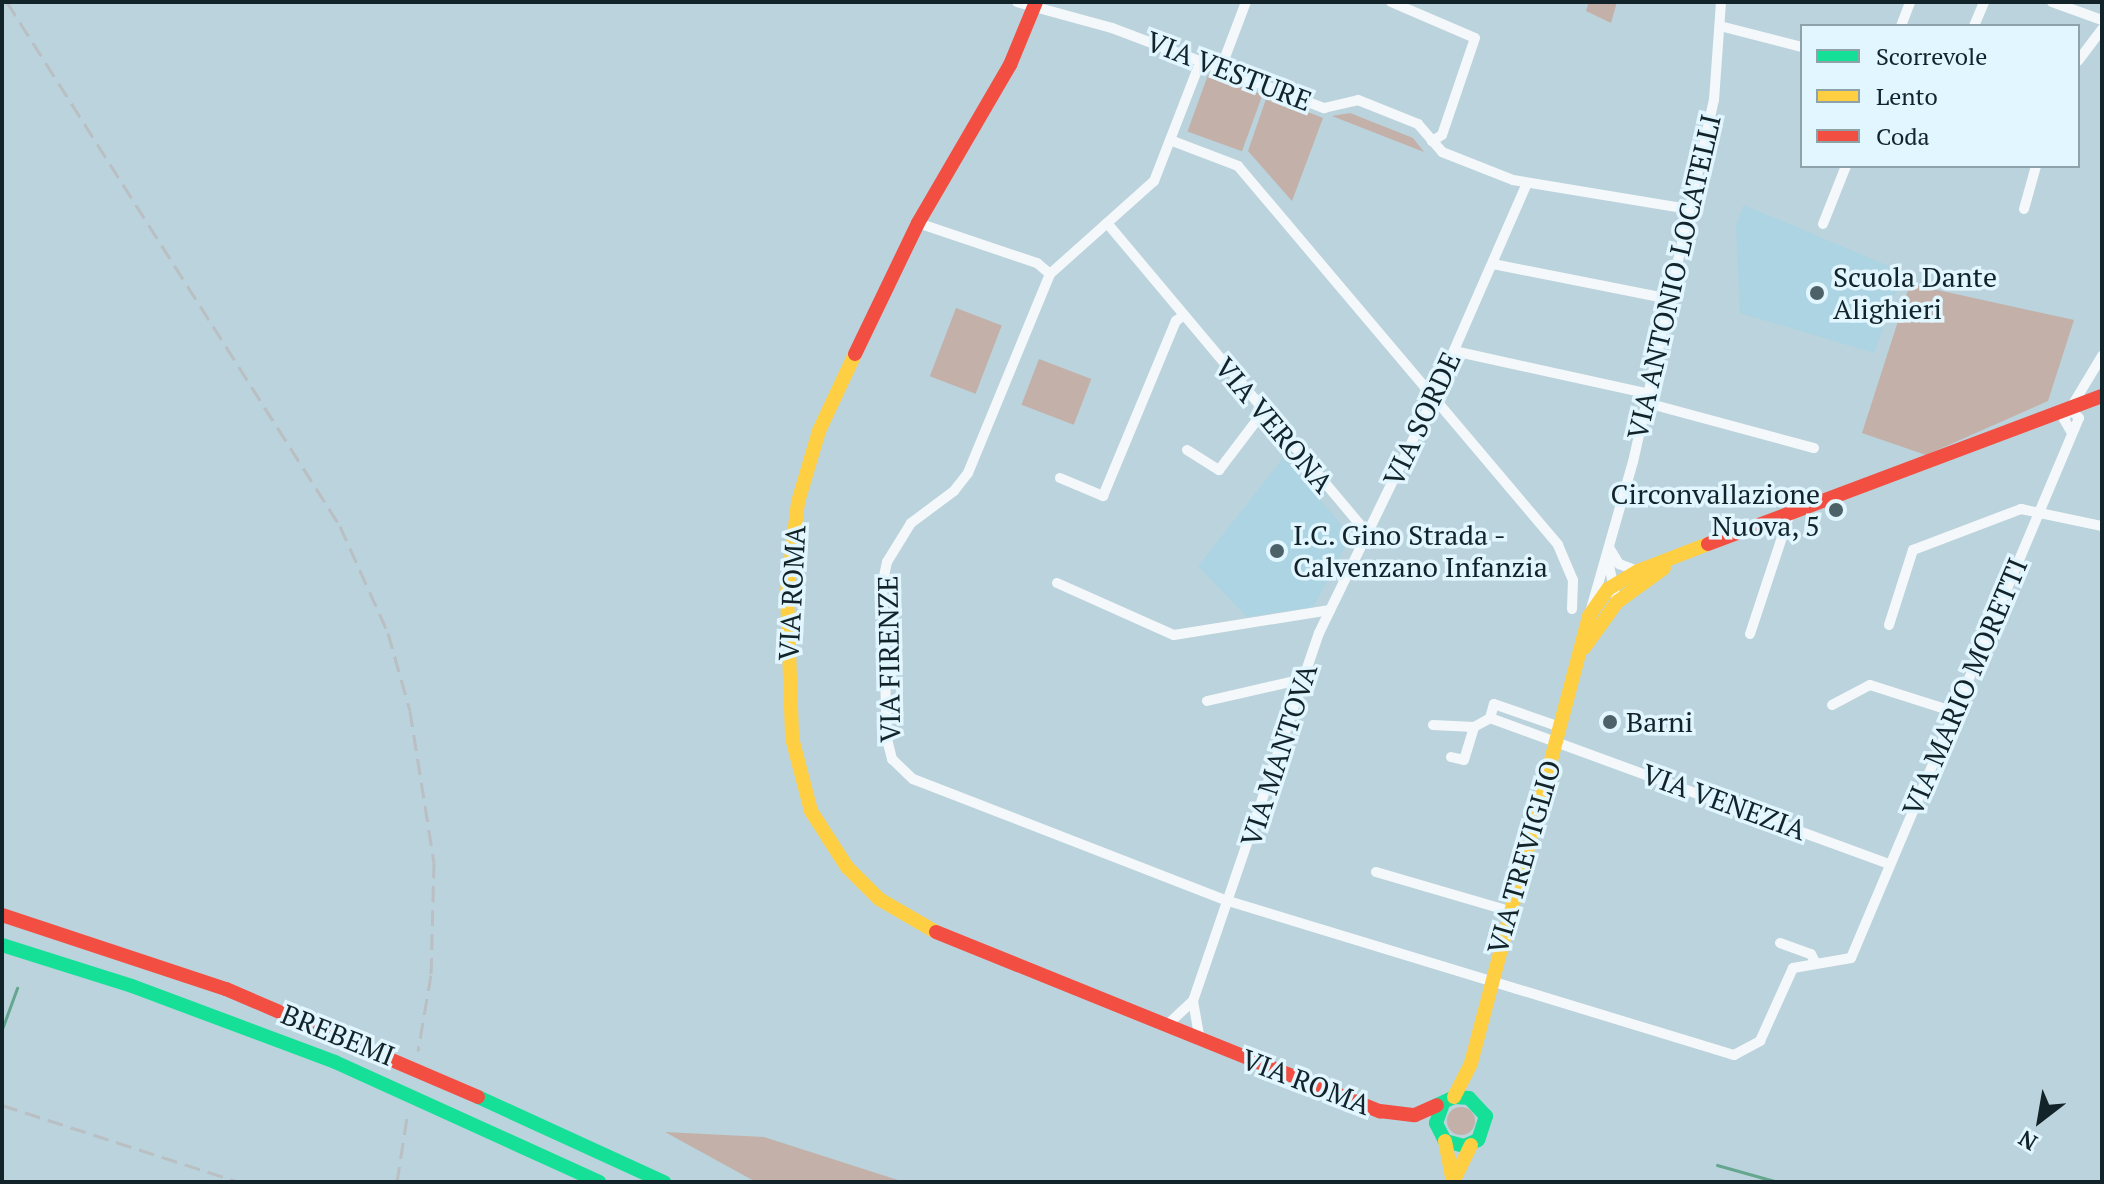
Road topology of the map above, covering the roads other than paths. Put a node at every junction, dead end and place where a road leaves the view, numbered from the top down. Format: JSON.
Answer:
{"nodes":[{"id":1,"x":1017,"y":2,"type":"edge"},
{"id":2,"x":1246,"y":2,"type":"edge"},
{"id":3,"x":1391,"y":2,"type":"edge"},
{"id":4,"x":1721,"y":2,"type":"edge"},
{"id":5,"x":1910,"y":2,"type":"edge"},
{"id":6,"x":1984,"y":2,"type":"edge"},
{"id":7,"x":2052,"y":2,"type":"edge"},
{"id":8,"x":1036,"y":3,"type":"edge"},
{"id":9,"x":2102,"y":20,"type":"edge"},
{"id":10,"x":1902,"y":24,"type":"edge"},
{"id":11,"x":1975,"y":24,"type":"edge"},
{"id":12,"x":1720,"y":26,"type":"junction"},
{"id":13,"x":2102,"y":29,"type":"edge"},
{"id":14,"x":1800,"y":46,"type":"edge"},
{"id":15,"x":2080,"y":58,"type":"edge"},
{"id":16,"x":1201,"y":60,"type":"junction"},
{"id":17,"x":1221,"y":68,"type":"junction"},
{"id":18,"x":1170,"y":140,"type":"junction"},
{"id":19,"x":1432,"y":141,"type":"junction"},
{"id":20,"x":1845,"y":168,"type":"edge"},
{"id":21,"x":2035,"y":168,"type":"edge"},
{"id":22,"x":1527,"y":183,"type":"junction"},
{"id":23,"x":1688,"y":209,"type":"junction"},
{"id":24,"x":2024,"y":209,"type":"dead end"},
{"id":25,"x":918,"y":223,"type":"junction"},
{"id":26,"x":1107,"y":223,"type":"junction"},
{"id":27,"x":1823,"y":224,"type":"dead end"},
{"id":28,"x":1493,"y":264,"type":"junction"},
{"id":29,"x":1050,"y":274,"type":"junction"},
{"id":30,"x":1669,"y":299,"type":"junction"},
{"id":31,"x":1184,"y":315,"type":"junction"},
{"id":32,"x":1454,"y":351,"type":"junction"},
{"id":33,"x":2102,"y":356,"type":"edge"},
{"id":34,"x":1434,"y":396,"type":"junction"},
{"id":35,"x":2102,"y":396,"type":"edge"},
{"id":36,"x":1648,"y":399,"type":"junction"},
{"id":37,"x":2070,"y":409,"type":"junction"},
{"id":38,"x":1263,"y":412,"type":"junction"},
{"id":39,"x":1814,"y":448,"type":"dead end"},
{"id":40,"x":1187,"y":450,"type":"dead end"},
{"id":41,"x":1060,"y":478,"type":"dead end"},
{"id":42,"x":2040,"y":510,"type":"junction"},
{"id":43,"x":1789,"y":516,"type":"junction"},
{"id":44,"x":2102,"y":526,"type":"edge"},
{"id":45,"x":1367,"y":533,"type":"junction"},
{"id":46,"x":1609,"y":552,"type":"junction"},
{"id":47,"x":1675,"y":560,"type":"junction"},
{"id":48,"x":1638,"y":571,"type":"junction"},
{"id":49,"x":1057,"y":583,"type":"dead end"},
{"id":50,"x":1614,"y":585,"type":"junction"},
{"id":51,"x":1604,"y":602,"type":"junction"},
{"id":52,"x":1572,"y":609,"type":"dead end"},
{"id":53,"x":1330,"y":610,"type":"junction"},
{"id":54,"x":1889,"y":625,"type":"dead end"},
{"id":55,"x":1750,"y":634,"type":"dead end"},
{"id":56,"x":1581,"y":652,"type":"junction"},
{"id":57,"x":1303,"y":679,"type":"junction"},
{"id":58,"x":1207,"y":701,"type":"dead end"},
{"id":59,"x":1832,"y":705,"type":"dead end"},
{"id":60,"x":1955,"y":712,"type":"junction"},
{"id":61,"x":1433,"y":725,"type":"dead end"},
{"id":62,"x":1474,"y":727,"type":"junction"},
{"id":63,"x":1558,"y":734,"type":"junction"},
{"id":64,"x":1451,"y":757,"type":"dead end"},
{"id":65,"x":1890,"y":864,"type":"junction"},
{"id":66,"x":1376,"y":872,"type":"dead end"},
{"id":67,"x":1225,"y":900,"type":"junction"},
{"id":68,"x":1509,"y":911,"type":"junction"},
{"id":69,"x":2,"y":915,"type":"edge"},
{"id":70,"x":1780,"y":943,"type":"dead end"},
{"id":71,"x":2,"y":945,"type":"edge"},
{"id":72,"x":1815,"y":962,"type":"junction"},
{"id":73,"x":1491,"y":979,"type":"junction"},
{"id":74,"x":1193,"y":1001,"type":"junction"},
{"id":75,"x":1166,"y":1026,"type":"junction"},
{"id":76,"x":1200,"y":1040,"type":"junction"},
{"id":77,"x":1471,"y":1063,"type":"junction"},
{"id":78,"x":1448,"y":1101,"type":"junction"},
{"id":79,"x":1476,"y":1101,"type":"junction"},
{"id":80,"x":1415,"y":1115,"type":"junction"},
{"id":81,"x":1441,"y":1135,"type":"junction"},
{"id":82,"x":1471,"y":1145,"type":"junction"},
{"id":83,"x":599,"y":1182,"type":"edge"},
{"id":84,"x":664,"y":1182,"type":"edge"}],
"edges":[{"from":1,"to":8,"type":"street","name":"VIA VESTURE"},
{"from":2,"to":17,"type":"street"},
{"from":3,"to":19,"type":"street"},
{"from":4,"to":12,"type":"street","name":"VIA ANTONIO LOCATELLI"},
{"from":5,"to":10,"type":"street"},
{"from":6,"to":11,"type":"street"},
{"from":7,"to":9,"type":"street"},
{"from":8,"to":16,"type":"street","name":"VIA VESTURE"},
{"from":8,"to":25,"type":"main road","name":"VIA ROMA"},
{"from":12,"to":14,"type":"street"},
{"from":12,"to":23,"type":"street","name":"VIA ANTONIO LOCATELLI"},
{"from":13,"to":15,"type":"street"},
{"from":16,"to":17,"type":"street","name":"VIA VESTURE"},
{"from":16,"to":18,"type":"street","name":"VIA FIRENZE"},
{"from":17,"to":19,"type":"street","name":"VIA VESTURE"},
{"from":18,"to":26,"type":"street","name":"VIA FIRENZE"},
{"from":18,"to":34,"type":"street"},
{"from":19,"to":22,"type":"street","name":"VIA VESTURE"},
{"from":20,"to":27,"type":"street"},
{"from":21,"to":24,"type":"street"},
{"from":22,"to":23,"type":"street","name":"VIA VESTURE"},
{"from":22,"to":28,"type":"street","name":"VIA SORDE"},
{"from":23,"to":30,"type":"street","name":"VIA ANTONIO LOCATELLI"},
{"from":25,"to":29,"type":"street"},
{"from":25,"to":75,"type":"main road","name":"VIA ROMA"},
{"from":26,"to":29,"type":"street","name":"VIA FIRENZE"},
{"from":26,"to":31,"type":"street","name":"VIA VERONA"},
{"from":28,"to":30,"type":"street"},
{"from":28,"to":32,"type":"street","name":"VIA SORDE"},
{"from":29,"to":67,"type":"street","name":"VIA FIRENZE"},
{"from":30,"to":36,"type":"street","name":"VIA ANTONIO LOCATELLI"},
{"from":31,"to":38,"type":"street","name":"VIA VERONA"},
{"from":31,"to":41,"type":"street"},
{"from":32,"to":34,"type":"street","name":"VIA SORDE"},
{"from":32,"to":36,"type":"street"},
{"from":33,"to":37,"type":"street"},
{"from":34,"to":45,"type":"street","name":"VIA SORDE"},
{"from":34,"to":52,"type":"street"},
{"from":35,"to":37,"type":"main road"},
{"from":36,"to":39,"type":"street"},
{"from":36,"to":46,"type":"street","name":"VIA ANTONIO LOCATELLI"},
{"from":37,"to":42,"type":"street","name":"VIA MARIO MORETTI"},
{"from":37,"to":43,"type":"main road"},
{"from":38,"to":40,"type":"street"},
{"from":38,"to":45,"type":"street","name":"VIA VERONA"},
{"from":42,"to":44,"type":"street","name":"VIA MARIO MORETTI"},
{"from":42,"to":54,"type":"street","name":"VIA MARIO MORETTI"},
{"from":42,"to":60,"type":"street","name":"VIA MARIO MORETTI"},
{"from":43,"to":47,"type":"main road"},
{"from":43,"to":55,"type":"street"},
{"from":45,"to":53,"type":"street","name":"VIA SORDE"},
{"from":46,"to":48,"type":"street"},
{"from":46,"to":50,"type":"street","name":"VIA ANTONIO LOCATELLI"},
{"from":46,"to":51,"type":"street","name":"VIA ANTONIO LOCATELLI"},
{"from":47,"to":48,"type":"main road"},
{"from":47,"to":51,"type":"main road"},
{"from":48,"to":50,"type":"main road"},
{"from":49,"to":53,"type":"street"},
{"from":50,"to":51,"type":"main road"},
{"from":51,"to":56,"type":"main road"},
{"from":51,"to":56,"type":"main road"},
{"from":53,"to":57,"type":"street","name":"VIA MANTOVA"},
{"from":56,"to":63,"type":"main road","name":"VIA TREVIGLIO"},
{"from":57,"to":58,"type":"street"},
{"from":57,"to":67,"type":"street","name":"VIA MANTOVA"},
{"from":59,"to":60,"type":"street"},
{"from":60,"to":65,"type":"street","name":"VIA MARIO MORETTI"},
{"from":61,"to":62,"type":"street"},
{"from":62,"to":63,"type":"street"},
{"from":62,"to":64,"type":"street"},
{"from":63,"to":65,"type":"street","name":"VIA VENEZIA"},
{"from":63,"to":68,"type":"main road","name":"VIA TREVIGLIO"},
{"from":65,"to":72,"type":"street","name":"VIA MARIO MORETTI"},
{"from":66,"to":68,"type":"street"},
{"from":67,"to":73,"type":"street","name":"VIA FIRENZE"},
{"from":67,"to":74,"type":"street"},
{"from":68,"to":73,"type":"main road","name":"VIA TREVIGLIO"},
{"from":69,"to":84,"type":"main road","name":"BREBEMI"},
{"from":70,"to":72,"type":"street"},
{"from":71,"to":83,"type":"main road","name":"BREBEMI"},
{"from":72,"to":73,"type":"street","name":"VIA FIRENZE"},
{"from":73,"to":77,"type":"main road","name":"VIA TREVIGLIO"},
{"from":74,"to":75,"type":"street"},
{"from":74,"to":76,"type":"street"},
{"from":75,"to":76,"type":"main road","name":"VIA ROMA"},
{"from":76,"to":80,"type":"main road","name":"VIA ROMA"},
{"from":77,"to":78,"type":"main road","name":"VIA TREVIGLIO"},
{"from":77,"to":79,"type":"main road","name":"VIA TREVIGLIO"},
{"from":78,"to":79,"type":"main road"},
{"from":78,"to":80,"type":"main road","name":"VIA ROMA"},
{"from":78,"to":81,"type":"main road","name":"VIA TREVIGLIO"},
{"from":79,"to":82,"type":"main road","name":"VIA TREVIGLIO"},
{"from":80,"to":81,"type":"main road","name":"VIA ROMA"},
{"from":81,"to":82,"type":"main road"},
{"from":81,"to":82,"type":"main road","name":"VIA TREVIGLIO"}]}
